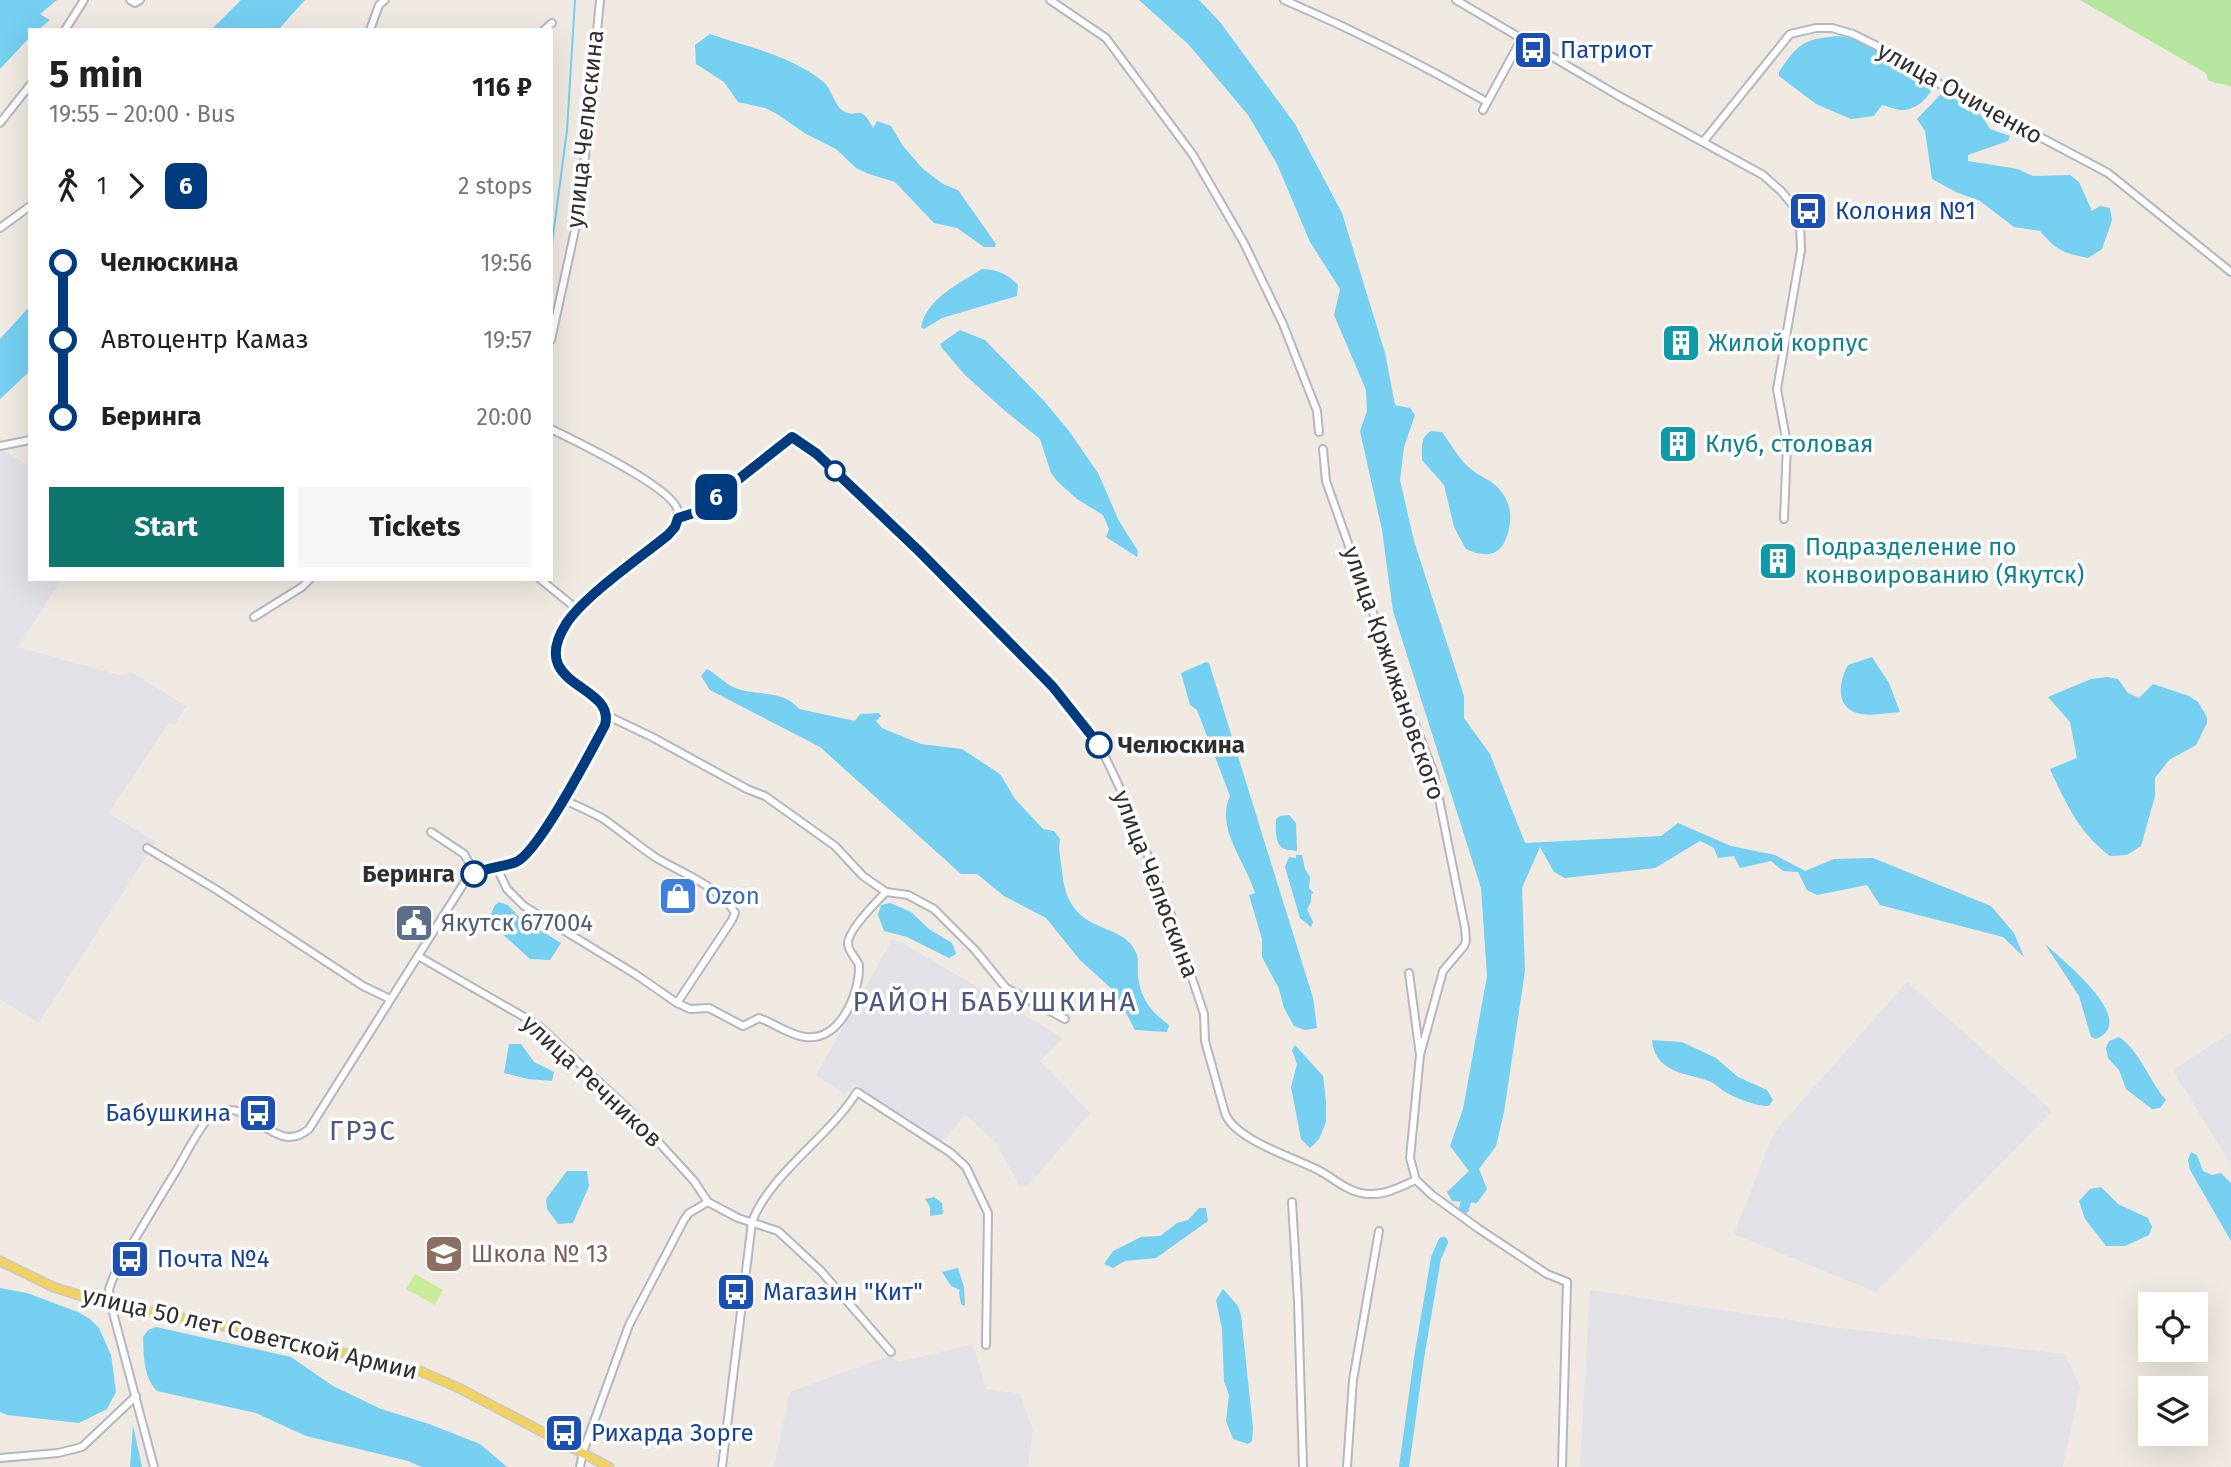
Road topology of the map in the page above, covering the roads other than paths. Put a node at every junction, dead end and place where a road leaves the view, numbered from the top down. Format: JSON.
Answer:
{"nodes":[{"id":1,"x":84,"y":0,"type":"edge"},
{"id":2,"x":130,"y":0,"type":"edge"},
{"id":3,"x":140,"y":0,"type":"edge"},
{"id":4,"x":384,"y":0,"type":"edge"},
{"id":5,"x":600,"y":0,"type":"edge"},
{"id":6,"x":1050,"y":0,"type":"edge"},
{"id":7,"x":1284,"y":0,"type":"edge"},
{"id":8,"x":1455,"y":0,"type":"edge"},
{"id":9,"x":552,"y":23,"type":"dead end"},
{"id":10,"x":66,"y":28,"type":"edge"},
{"id":11,"x":371,"y":28,"type":"edge"},
{"id":12,"x":546,"y":28,"type":"edge"},
{"id":13,"x":1522,"y":38,"type":"junction"},
{"id":14,"x":28,"y":88,"type":"edge"},
{"id":15,"x":1487,"y":102,"type":"junction"},
{"id":16,"x":1483,"y":110,"type":"dead end"},
{"id":17,"x":0,"y":123,"type":"edge"},
{"id":18,"x":1703,"y":142,"type":"junction"},
{"id":19,"x":28,"y":207,"type":"edge"},
{"id":20,"x":0,"y":228,"type":"edge"},
{"id":21,"x":2231,"y":272,"type":"edge"},
{"id":22,"x":553,"y":331,"type":"edge"},
{"id":23,"x":553,"y":430,"type":"edge"},
{"id":24,"x":1320,"y":432,"type":"dead end"},
{"id":25,"x":792,"y":437,"type":"dead end"},
{"id":26,"x":28,"y":440,"type":"edge"},
{"id":27,"x":0,"y":446,"type":"edge"},
{"id":28,"x":1323,"y":449,"type":"dead end"},
{"id":29,"x":1783,"y":519,"type":"dead end"},
{"id":30,"x":308,"y":581,"type":"edge"},
{"id":31,"x":542,"y":581,"type":"edge"},
{"id":32,"x":578,"y":610,"type":"junction"},
{"id":33,"x":254,"y":617,"type":"dead end"},
{"id":34,"x":606,"y":715,"type":"junction"},
{"id":35,"x":562,"y":799,"type":"junction"},
{"id":36,"x":430,"y":832,"type":"dead end"},
{"id":37,"x":147,"y":848,"type":"dead end"},
{"id":38,"x":495,"y":866,"type":"junction"},
{"id":39,"x":475,"y":873,"type":"junction"},
{"id":40,"x":886,"y":892,"type":"junction"},
{"id":41,"x":418,"y":956,"type":"junction"},
{"id":42,"x":1409,"y":973,"type":"dead end"},
{"id":43,"x":390,"y":999,"type":"junction"},
{"id":44,"x":677,"y":1003,"type":"junction"},
{"id":45,"x":1065,"y":1019,"type":"dead end"},
{"id":46,"x":1420,"y":1055,"type":"junction"},
{"id":47,"x":1416,"y":1180,"type":"junction"},
{"id":48,"x":708,"y":1202,"type":"junction"},
{"id":49,"x":1292,"y":1202,"type":"dead end"},
{"id":50,"x":752,"y":1222,"type":"junction"},
{"id":51,"x":1379,"y":1231,"type":"dead end"},
{"id":52,"x":0,"y":1261,"type":"edge"},
{"id":53,"x":111,"y":1304,"type":"junction"},
{"id":54,"x":986,"y":1345,"type":"dead end"},
{"id":55,"x":891,"y":1352,"type":"dead end"},
{"id":56,"x":136,"y":1396,"type":"junction"},
{"id":57,"x":583,"y":1452,"type":"junction"},
{"id":58,"x":0,"y":1458,"type":"edge"},
{"id":59,"x":154,"y":1467,"type":"edge"},
{"id":60,"x":580,"y":1467,"type":"edge"},
{"id":61,"x":609,"y":1467,"type":"edge"},
{"id":62,"x":722,"y":1467,"type":"edge"},
{"id":63,"x":1303,"y":1467,"type":"edge"},
{"id":64,"x":1347,"y":1467,"type":"edge"},
{"id":65,"x":1562,"y":1467,"type":"edge"}],
"edges":[{"from":1,"to":10,"type":"street"},
{"from":2,"to":3,"type":"street"},
{"from":4,"to":11,"type":"street"},
{"from":5,"to":22,"type":"street","name":"улица Челюскина"},
{"from":6,"to":24,"type":"street"},
{"from":7,"to":15,"type":"street"},
{"from":8,"to":13,"type":"street"},
{"from":9,"to":12,"type":"street"},
{"from":13,"to":15,"type":"street"},
{"from":13,"to":18,"type":"street"},
{"from":14,"to":17,"type":"street"},
{"from":15,"to":16,"type":"street"},
{"from":18,"to":21,"type":"street","name":"улица Очиченко"},
{"from":18,"to":29,"type":"street"},
{"from":19,"to":20,"type":"street"},
{"from":23,"to":32,"type":"street"},
{"from":25,"to":47,"type":"street","name":"улица Челюскина"},
{"from":26,"to":27,"type":"street"},
{"from":28,"to":46,"type":"street","name":"улица Кржижановского"},
{"from":30,"to":33,"type":"street"},
{"from":31,"to":32,"type":"street"},
{"from":32,"to":34,"type":"street"},
{"from":34,"to":35,"type":"street"},
{"from":34,"to":40,"type":"street"},
{"from":35,"to":38,"type":"street"},
{"from":35,"to":44,"type":"street"},
{"from":36,"to":39,"type":"street"},
{"from":37,"to":43,"type":"street"},
{"from":38,"to":39,"type":"street"},
{"from":38,"to":44,"type":"street"},
{"from":39,"to":41,"type":"street"},
{"from":40,"to":44,"type":"street"},
{"from":40,"to":45,"type":"street"},
{"from":41,"to":43,"type":"street"},
{"from":41,"to":48,"type":"street","name":"улица Речников"},
{"from":42,"to":46,"type":"street","name":"улица Кржижановского"},
{"from":43,"to":53,"type":"street"},
{"from":46,"to":47,"type":"street","name":"улица Кржижановского"},
{"from":47,"to":65,"type":"street"},
{"from":48,"to":50,"type":"street","name":"улица Речников"},
{"from":48,"to":57,"type":"street"},
{"from":49,"to":63,"type":"street"},
{"from":50,"to":54,"type":"street"},
{"from":50,"to":55,"type":"street","name":"улица Речников"},
{"from":50,"to":62,"type":"street"},
{"from":51,"to":64,"type":"street"},
{"from":52,"to":53,"type":"main road","name":"улица 50 лет Советской Армии"},
{"from":53,"to":56,"type":"street"},
{"from":53,"to":57,"type":"main road","name":"улица 50 лет Советской Армии"},
{"from":56,"to":58,"type":"street"},
{"from":56,"to":59,"type":"street"},
{"from":57,"to":60,"type":"street"},
{"from":57,"to":61,"type":"main road","name":"улица 50 лет Советской Армии"}]}
